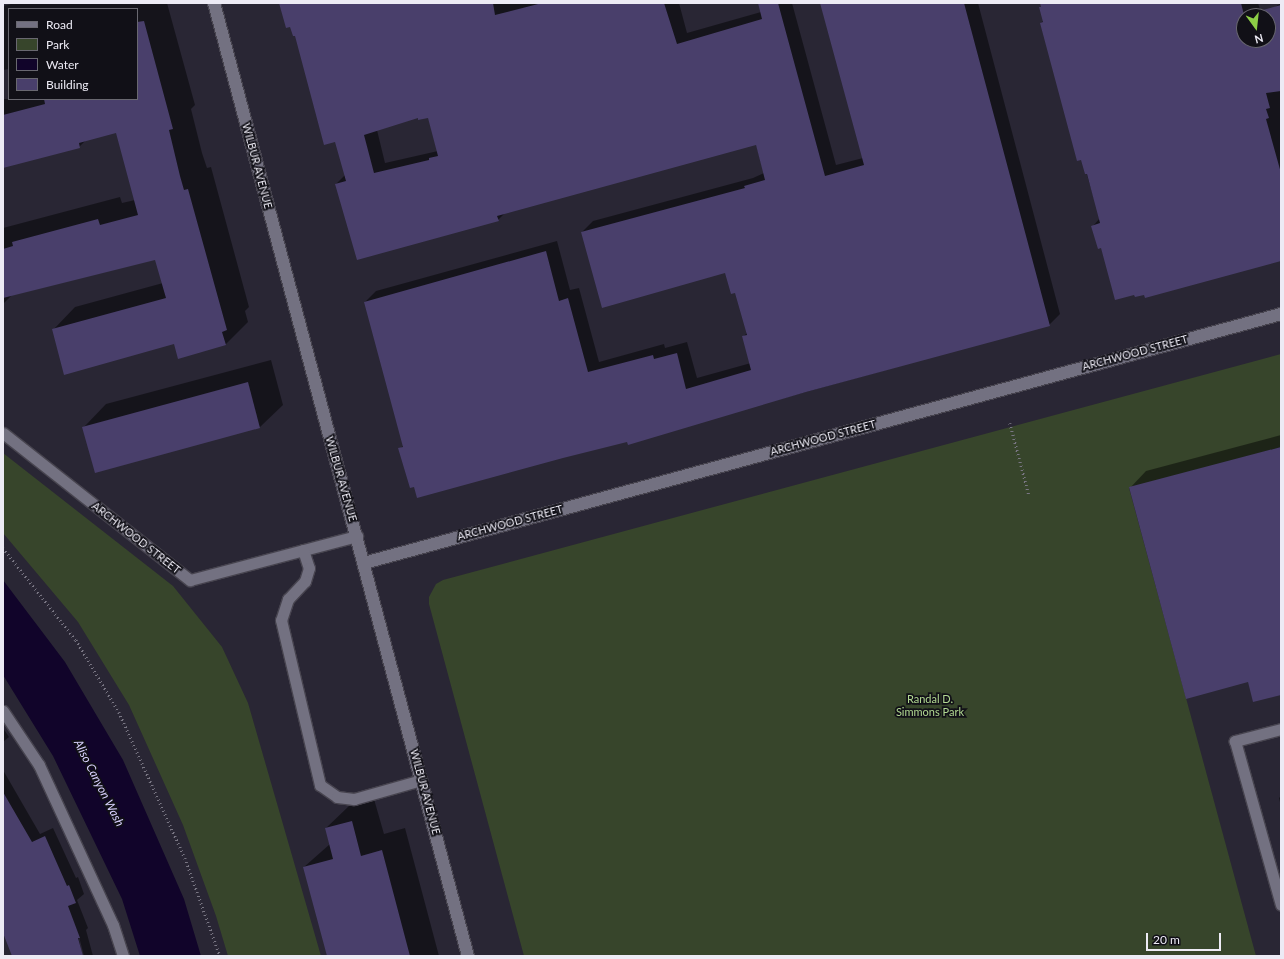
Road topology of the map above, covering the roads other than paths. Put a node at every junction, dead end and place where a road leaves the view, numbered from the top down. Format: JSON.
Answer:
{"nodes":[{"id":1,"x":214,"y":3,"type":"edge"},
{"id":2,"x":1281,"y":314,"type":"edge"},
{"id":3,"x":3,"y":433,"type":"edge"},
{"id":4,"x":357,"y":536,"type":"junction"},
{"id":5,"x":303,"y":550,"type":"junction"},
{"id":6,"x":364,"y":563,"type":"junction"},
{"id":7,"x":3,"y":710,"type":"edge"},
{"id":8,"x":1281,"y":728,"type":"edge"},
{"id":9,"x":422,"y":780,"type":"junction"},
{"id":10,"x":1281,"y":905,"type":"edge"},
{"id":11,"x":123,"y":956,"type":"edge"},
{"id":12,"x":468,"y":956,"type":"edge"}],
"edges":[{"from":1,"to":4,"type":"main road","name":"WILBUR AVENUE"},
{"from":2,"to":6,"type":"main road","name":"ARCHWOOD STREET"},
{"from":3,"to":5,"type":"lane","name":"ARCHWOOD STREET"},
{"from":4,"to":5,"type":"lane","name":"ARCHWOOD STREET"},
{"from":4,"to":6,"type":"main road","name":"WILBUR AVENUE"},
{"from":5,"to":9,"type":"lane"},
{"from":6,"to":9,"type":"main road","name":"WILBUR AVENUE"},
{"from":7,"to":11,"type":"lane"},
{"from":8,"to":10,"type":"lane"},
{"from":9,"to":12,"type":"main road","name":"WILBUR AVENUE"}]}
